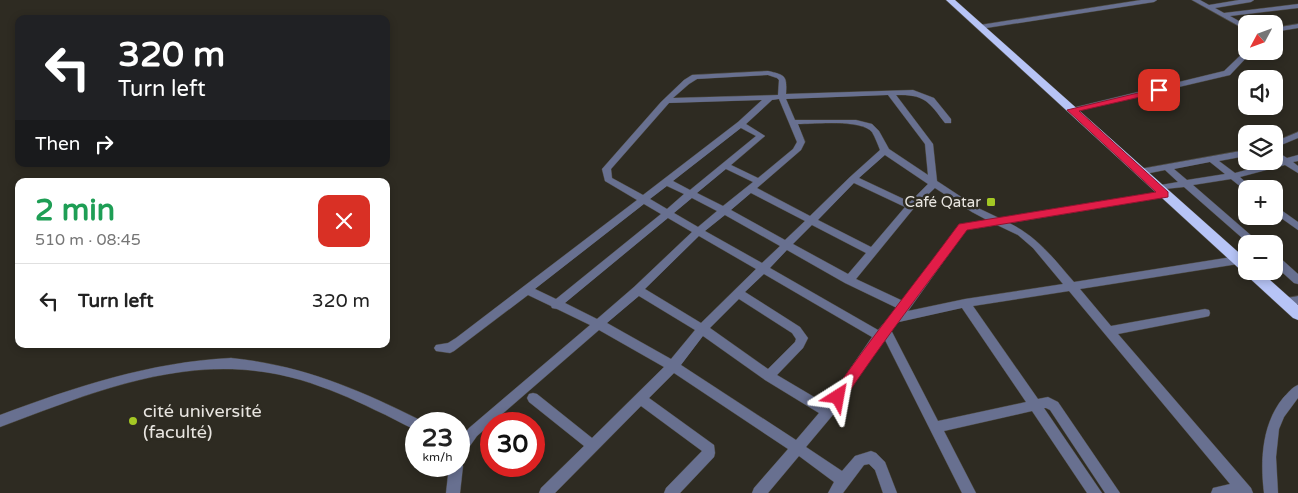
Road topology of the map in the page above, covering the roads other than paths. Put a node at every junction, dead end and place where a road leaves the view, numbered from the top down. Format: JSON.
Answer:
{"nodes":[{"id":1,"x":950,"y":0,"type":"edge"},
{"id":2,"x":1154,"y":0,"type":"edge"},
{"id":3,"x":1195,"y":0,"type":"edge"},
{"id":4,"x":1251,"y":0,"type":"edge"},
{"id":5,"x":1298,"y":6,"type":"edge"},
{"id":6,"x":1209,"y":7,"type":"junction"},
{"id":7,"x":1224,"y":15,"type":"junction"},
{"id":8,"x":1238,"y":23,"type":"edge"},
{"id":9,"x":1298,"y":26,"type":"edge"},
{"id":10,"x":980,"y":27,"type":"junction"},
{"id":11,"x":1283,"y":28,"type":"edge"},
{"id":12,"x":1240,"y":60,"type":"edge"},
{"id":13,"x":890,"y":92,"type":"junction"},
{"id":14,"x":769,"y":98,"type":"junction"},
{"id":15,"x":782,"y":98,"type":"junction"},
{"id":16,"x":668,"y":100,"type":"junction"},
{"id":17,"x":1072,"y":110,"type":"junction"},
{"id":18,"x":948,"y":121,"type":"dead end"},
{"id":19,"x":793,"y":122,"type":"junction"},
{"id":20,"x":742,"y":124,"type":"junction"},
{"id":21,"x":1298,"y":134,"type":"edge"},
{"id":22,"x":1283,"y":141,"type":"edge"},
{"id":23,"x":885,"y":151,"type":"junction"},
{"id":24,"x":1238,"y":155,"type":"edge"},
{"id":25,"x":1298,"y":158,"type":"edge"},
{"id":26,"x":1283,"y":159,"type":"edge"},
{"id":27,"x":1213,"y":160,"type":"junction"},
{"id":28,"x":1287,"y":162,"type":"junction"},
{"id":29,"x":724,"y":165,"type":"junction"},
{"id":30,"x":1166,"y":167,"type":"junction"},
{"id":31,"x":1298,"y":170,"type":"edge"},
{"id":32,"x":1140,"y":172,"type":"junction"},
{"id":33,"x":1234,"y":176,"type":"junction"},
{"id":34,"x":853,"y":178,"type":"junction"},
{"id":35,"x":1239,"y":180,"type":"edge"},
{"id":36,"x":667,"y":182,"type":"junction"},
{"id":37,"x":1186,"y":184,"type":"junction"},
{"id":38,"x":755,"y":185,"type":"junction"},
{"id":39,"x":933,"y":185,"type":"junction"},
{"id":40,"x":1162,"y":191,"type":"junction"},
{"id":41,"x":690,"y":194,"type":"junction"},
{"id":42,"x":643,"y":200,"type":"junction"},
{"id":43,"x":911,"y":206,"type":"junction"},
{"id":44,"x":725,"y":211,"type":"junction"},
{"id":45,"x":666,"y":213,"type":"junction"},
{"id":46,"x":1283,"y":215,"type":"edge"},
{"id":47,"x":811,"y":220,"type":"junction"},
{"id":48,"x":999,"y":220,"type":"junction"},
{"id":49,"x":1298,"y":227,"type":"edge"},
{"id":50,"x":699,"y":231,"type":"junction"},
{"id":51,"x":1246,"y":235,"type":"edge"},
{"id":52,"x":787,"y":245,"type":"junction"},
{"id":53,"x":872,"y":252,"type":"junction"},
{"id":54,"x":1238,"y":260,"type":"edge"},
{"id":55,"x":1238,"y":265,"type":"edge"},
{"id":56,"x":1283,"y":267,"type":"edge"},
{"id":57,"x":764,"y":269,"type":"junction"},
{"id":58,"x":850,"y":280,"type":"junction"},
{"id":59,"x":1263,"y":280,"type":"edge"},
{"id":60,"x":1298,"y":280,"type":"edge"},
{"id":61,"x":1072,"y":287,"type":"junction"},
{"id":62,"x":526,"y":289,"type":"junction"},
{"id":63,"x":638,"y":290,"type":"junction"},
{"id":64,"x":738,"y":293,"type":"junction"},
{"id":65,"x":1292,"y":301,"type":"edge"},
{"id":66,"x":965,"y":303,"type":"junction"},
{"id":67,"x":556,"y":305,"type":"junction"},
{"id":68,"x":905,"y":307,"type":"junction"},
{"id":69,"x":1205,"y":313,"type":"dead end"},
{"id":70,"x":1298,"y":314,"type":"edge"},
{"id":71,"x":896,"y":318,"type":"junction"},
{"id":72,"x":597,"y":323,"type":"junction"},
{"id":73,"x":702,"y":329,"type":"junction"},
{"id":74,"x":1109,"y":331,"type":"junction"},
{"id":75,"x":882,"y":332,"type":"junction"},
{"id":76,"x":440,"y":348,"type":"dead end"},
{"id":77,"x":673,"y":366,"type":"junction"},
{"id":78,"x":769,"y":376,"type":"junction"},
{"id":79,"x":1298,"y":390,"type":"edge"},
{"id":80,"x":533,"y":398,"type":"dead end"},
{"id":81,"x":641,"y":399,"type":"junction"},
{"id":82,"x":1032,"y":404,"type":"junction"},
{"id":83,"x":828,"y":412,"type":"junction"},
{"id":84,"x":405,"y":418,"type":"edge"},
{"id":85,"x":0,"y":421,"type":"edge"},
{"id":86,"x":936,"y":427,"type":"junction"},
{"id":87,"x":470,"y":436,"type":"edge"},
{"id":88,"x":593,"y":446,"type":"junction"},
{"id":89,"x":798,"y":448,"type":"junction"},
{"id":90,"x":455,"y":477,"type":"edge"},
{"id":91,"x":843,"y":480,"type":"junction"},
{"id":92,"x":1243,"y":490,"type":"edge"},
{"id":93,"x":552,"y":491,"type":"edge"},
{"id":94,"x":453,"y":493,"type":"edge"},
{"id":95,"x":671,"y":493,"type":"edge"},
{"id":96,"x":759,"y":493,"type":"edge"},
{"id":97,"x":835,"y":493,"type":"edge"},
{"id":98,"x":890,"y":493,"type":"edge"},
{"id":99,"x":969,"y":493,"type":"edge"},
{"id":100,"x":1095,"y":493,"type":"edge"},
{"id":101,"x":1113,"y":493,"type":"edge"},
{"id":102,"x":1218,"y":493,"type":"edge"},
{"id":103,"x":1271,"y":493,"type":"edge"}],
"edges":[{"from":1,"to":10,"type":"highway"},
{"from":2,"to":10,"type":"street"},
{"from":3,"to":6,"type":"street"},
{"from":4,"to":6,"type":"street"},
{"from":5,"to":7,"type":"street"},
{"from":6,"to":7,"type":"street"},
{"from":7,"to":8,"type":"street"},
{"from":9,"to":11,"type":"street"},
{"from":10,"to":17,"type":"highway"},
{"from":12,"to":17,"type":"street"},
{"from":13,"to":15,"type":"street"},
{"from":13,"to":18,"type":"street"},
{"from":13,"to":39,"type":"street"},
{"from":14,"to":15,"type":"street"},
{"from":14,"to":16,"type":"street"},
{"from":14,"to":20,"type":"street"},
{"from":15,"to":16,"type":"street"},
{"from":15,"to":19,"type":"street"},
{"from":16,"to":42,"type":"street"},
{"from":17,"to":32,"type":"highway"},
{"from":19,"to":23,"type":"street"},
{"from":19,"to":38,"type":"street"},
{"from":20,"to":29,"type":"street"},
{"from":20,"to":36,"type":"street"},
{"from":21,"to":22,"type":"street"},
{"from":23,"to":34,"type":"street"},
{"from":23,"to":39,"type":"street"},
{"from":24,"to":27,"type":"street"},
{"from":25,"to":28,"type":"street"},
{"from":26,"to":28,"type":"street"},
{"from":27,"to":30,"type":"street"},
{"from":27,"to":33,"type":"street"},
{"from":28,"to":31,"type":"street"},
{"from":28,"to":33,"type":"street"},
{"from":29,"to":38,"type":"street"},
{"from":29,"to":41,"type":"street"},
{"from":30,"to":32,"type":"street"},
{"from":30,"to":37,"type":"street"},
{"from":32,"to":40,"type":"highway"},
{"from":33,"to":35,"type":"street"},
{"from":33,"to":37,"type":"street"},
{"from":34,"to":43,"type":"street"},
{"from":34,"to":47,"type":"street"},
{"from":36,"to":41,"type":"street"},
{"from":36,"to":42,"type":"street"},
{"from":37,"to":40,"type":"street"},
{"from":37,"to":51,"type":"street"},
{"from":38,"to":44,"type":"street"},
{"from":38,"to":47,"type":"street"},
{"from":39,"to":43,"type":"street"},
{"from":39,"to":48,"type":"street"},
{"from":40,"to":48,"type":"street"},
{"from":40,"to":54,"type":"highway"},
{"from":41,"to":44,"type":"street"},
{"from":41,"to":45,"type":"street"},
{"from":42,"to":45,"type":"street"},
{"from":42,"to":62,"type":"street"},
{"from":43,"to":53,"type":"street"},
{"from":44,"to":50,"type":"street"},
{"from":44,"to":52,"type":"street"},
{"from":45,"to":50,"type":"street"},
{"from":45,"to":67,"type":"street"},
{"from":46,"to":49,"type":"street"},
{"from":47,"to":52,"type":"street"},
{"from":47,"to":53,"type":"street"},
{"from":48,"to":61,"type":"street"},
{"from":48,"to":68,"type":"street"},
{"from":50,"to":57,"type":"street"},
{"from":50,"to":63,"type":"street"},
{"from":52,"to":57,"type":"street"},
{"from":52,"to":58,"type":"street"},
{"from":53,"to":58,"type":"street"},
{"from":55,"to":61,"type":"street"},
{"from":56,"to":60,"type":"street"},
{"from":57,"to":64,"type":"street"},
{"from":57,"to":75,"type":"street"},
{"from":58,"to":68,"type":"street"},
{"from":59,"to":65,"type":"highway"},
{"from":61,"to":66,"type":"street"},
{"from":61,"to":74,"type":"street"},
{"from":62,"to":67,"type":"street"},
{"from":62,"to":76,"type":"street"},
{"from":63,"to":72,"type":"street"},
{"from":63,"to":73,"type":"street"},
{"from":64,"to":73,"type":"street"},
{"from":64,"to":78,"type":"street"},
{"from":65,"to":70,"type":"highway"},
{"from":66,"to":71,"type":"street"},
{"from":66,"to":82,"type":"street"},
{"from":67,"to":72,"type":"street"},
{"from":68,"to":71,"type":"street"},
{"from":69,"to":74,"type":"street"},
{"from":71,"to":75,"type":"street"},
{"from":72,"to":77,"type":"street"},
{"from":72,"to":87,"type":"street"},
{"from":73,"to":77,"type":"street"},
{"from":73,"to":78,"type":"street"},
{"from":74,"to":92,"type":"street"},
{"from":75,"to":83,"type":"street"},
{"from":75,"to":86,"type":"street"},
{"from":77,"to":81,"type":"street"},
{"from":77,"to":89,"type":"street"},
{"from":78,"to":83,"type":"street"},
{"from":79,"to":103,"type":"street"},
{"from":80,"to":88,"type":"street"},
{"from":81,"to":88,"type":"street"},
{"from":81,"to":95,"type":"street"},
{"from":82,"to":86,"type":"street"},
{"from":82,"to":100,"type":"street"},
{"from":82,"to":101,"type":"street"},
{"from":83,"to":89,"type":"street"},
{"from":84,"to":85,"type":"street"},
{"from":86,"to":99,"type":"street"},
{"from":88,"to":93,"type":"street"},
{"from":89,"to":91,"type":"street"},
{"from":89,"to":96,"type":"street"},
{"from":90,"to":94,"type":"street"},
{"from":91,"to":97,"type":"street"},
{"from":91,"to":98,"type":"street"},
{"from":92,"to":102,"type":"street"}]}
